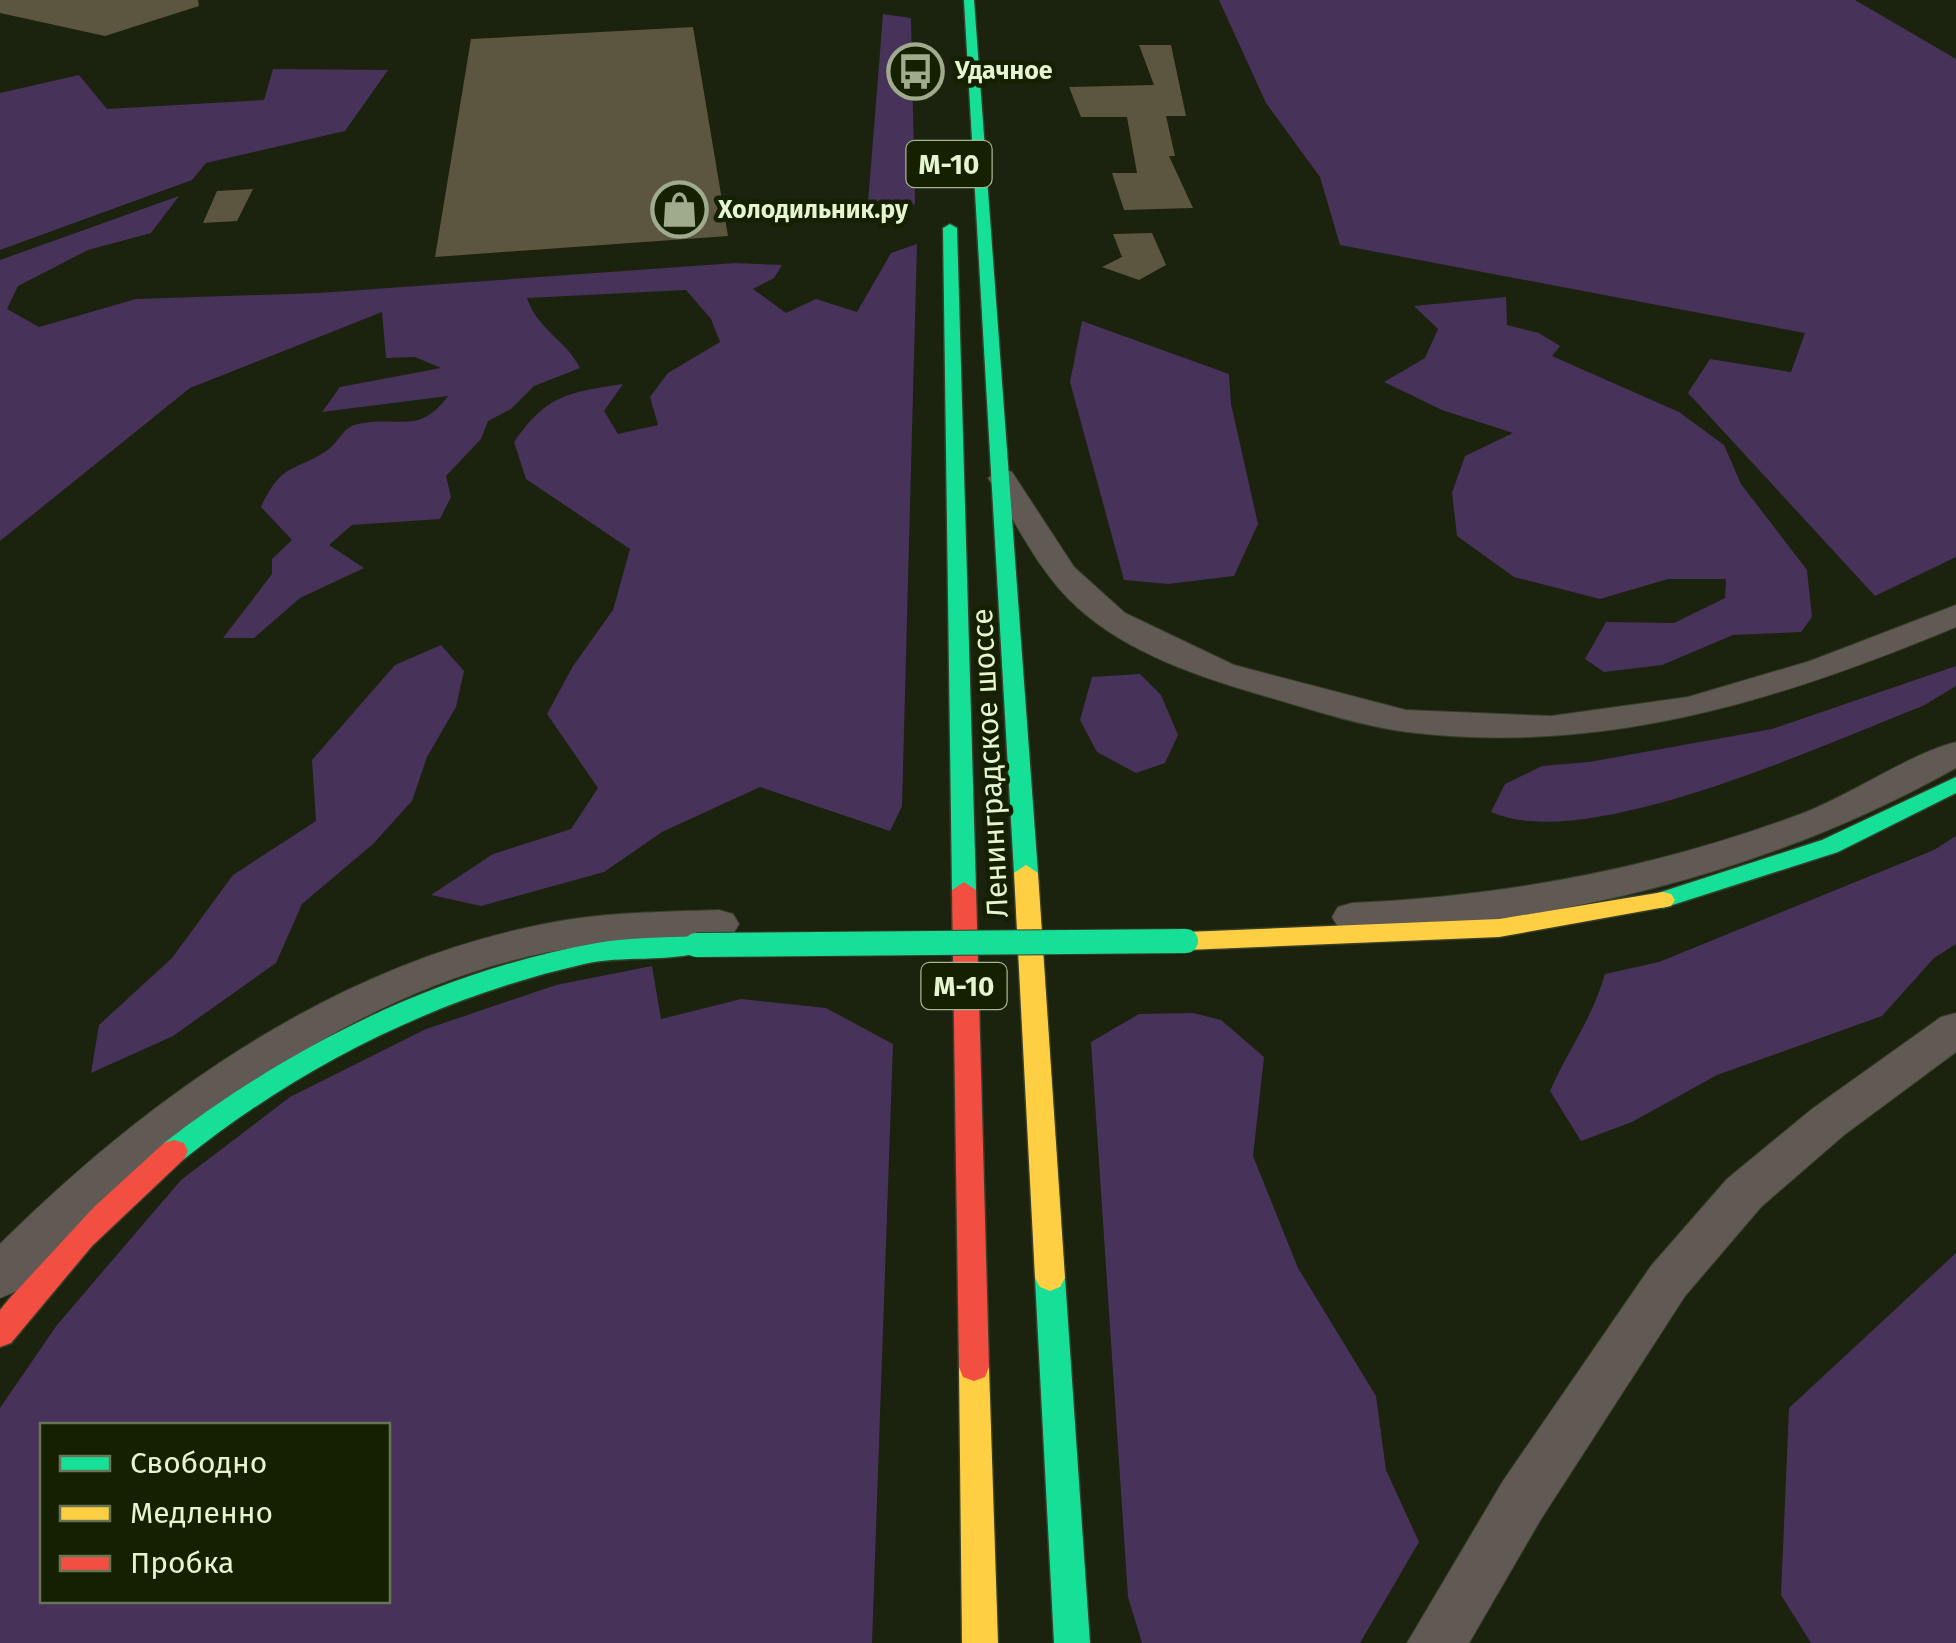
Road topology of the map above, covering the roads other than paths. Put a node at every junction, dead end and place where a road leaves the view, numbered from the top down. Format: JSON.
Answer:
{"nodes":[{"id":1,"x":946,"y":0,"type":"edge"},
{"id":2,"x":968,"y":0,"type":"edge"},
{"id":3,"x":946,"y":26,"type":"dead end"},
{"id":4,"x":949,"y":196,"type":"dead end"},
{"id":5,"x":1002,"y":478,"type":"junction"},
{"id":6,"x":1956,"y":615,"type":"edge"},
{"id":7,"x":1956,"y":753,"type":"edge"},
{"id":8,"x":1956,"y":784,"type":"edge"},
{"id":9,"x":1184,"y":930,"type":"junction"},
{"id":10,"x":708,"y":934,"type":"junction"},
{"id":11,"x":1956,"y":1029,"type":"edge"},
{"id":12,"x":0,"y":1276,"type":"edge"},
{"id":13,"x":0,"y":1333,"type":"edge"},
{"id":14,"x":980,"y":1643,"type":"edge"},
{"id":15,"x":1072,"y":1643,"type":"edge"},
{"id":16,"x":1436,"y":1643,"type":"edge"}],
"edges":[{"from":1,"to":3,"type":"main road"},
{"from":2,"to":5,"type":"main road","name":"Ленинградское шоссе","number":"М-10"},
{"from":4,"to":14,"type":"main road","name":"Ленинградское шоссе","number":"М-10"},
{"from":5,"to":6,"type":"street"},
{"from":5,"to":15,"type":"main road","name":"Ленинградское шоссе","number":"М-10"},
{"from":7,"to":9,"type":"street"},
{"from":8,"to":9,"type":"main road"},
{"from":9,"to":10,"type":"main road","bridge":true},
{"from":10,"to":12,"type":"street"},
{"from":10,"to":13,"type":"main road"},
{"from":11,"to":16,"type":"street"}]}
